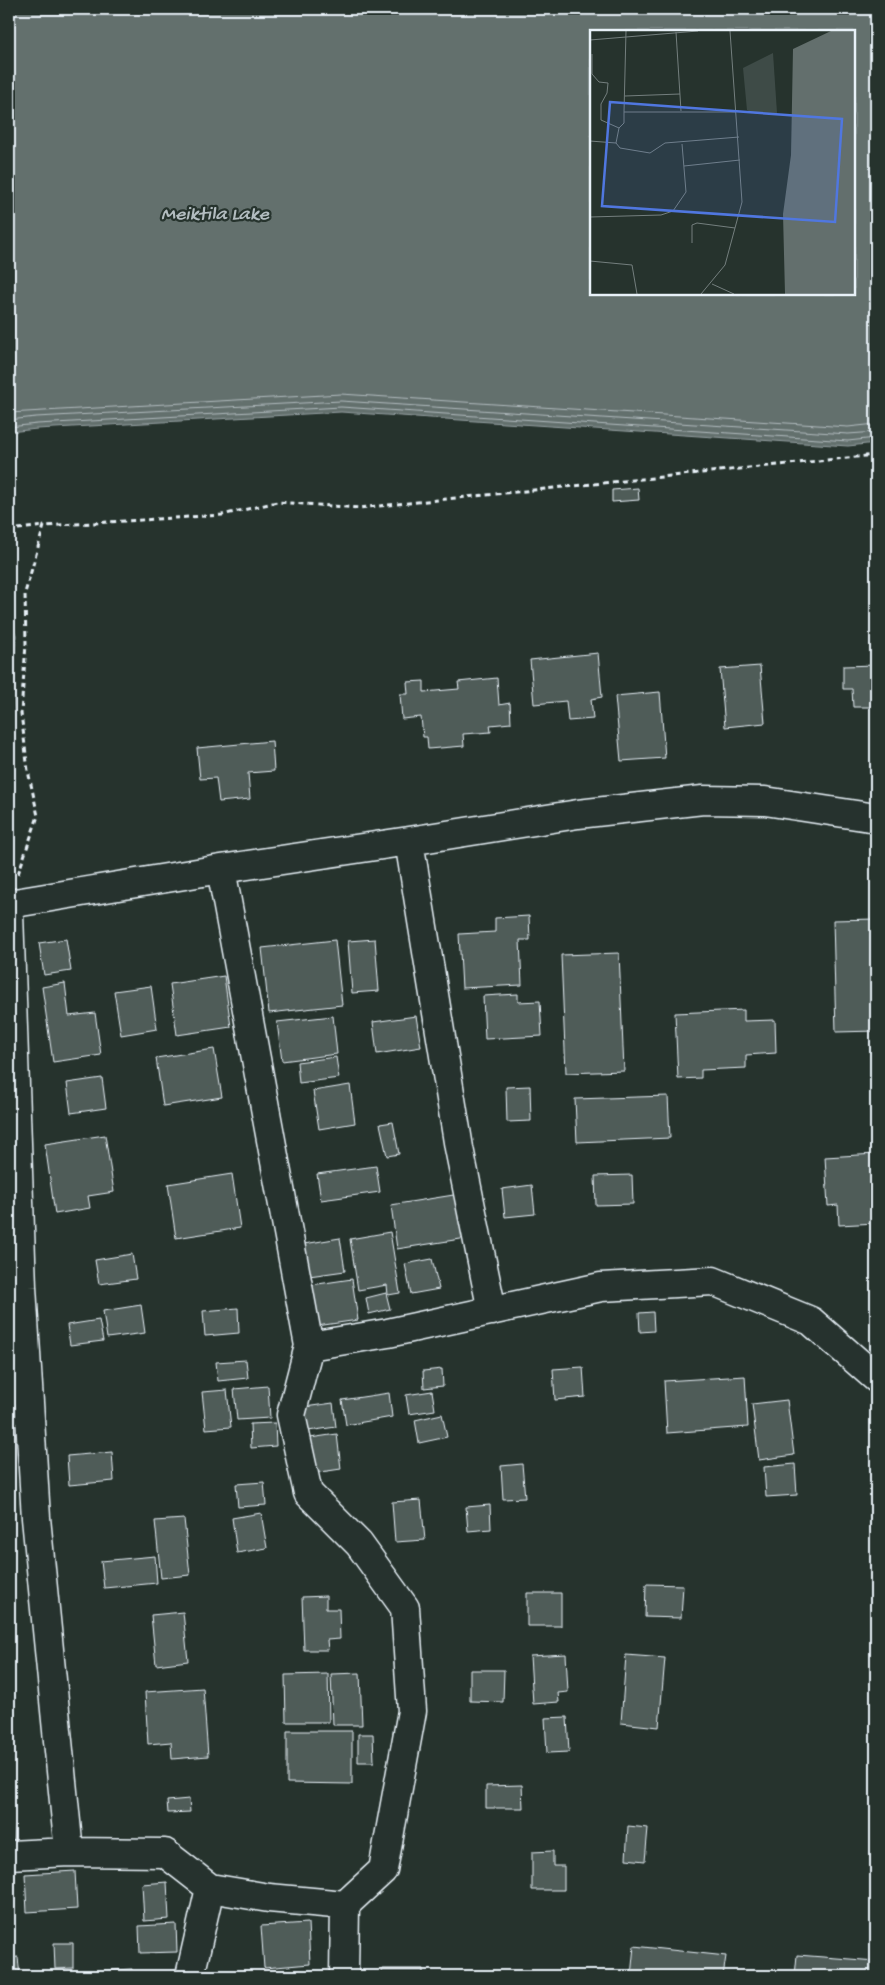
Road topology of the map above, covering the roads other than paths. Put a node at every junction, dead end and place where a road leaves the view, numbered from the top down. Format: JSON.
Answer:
{"nodes":[{"id":1,"x":876,"y":818,"type":"edge"},
{"id":2,"x":409,"y":841,"type":"junction"},
{"id":3,"x":221,"y":869,"type":"junction"},
{"id":4,"x":9,"y":904,"type":"edge"},
{"id":5,"x":9,"y":914,"type":"edge"},
{"id":6,"x":492,"y":1311,"type":"junction"},
{"id":7,"x":309,"y":1346,"type":"junction"},
{"id":8,"x":18,"y":1378,"type":"edge"},
{"id":9,"x":876,"y":1378,"type":"edge"},
{"id":10,"x":69,"y":1852,"type":"junction"},
{"id":11,"x":9,"y":1855,"type":"edge"},
{"id":12,"x":210,"y":1888,"type":"junction"},
{"id":13,"x":345,"y":1905,"type":"junction"},
{"id":14,"x":190,"y":1976,"type":"edge"},
{"id":15,"x":344,"y":1976,"type":"edge"}],
"edges":[{"from":1,"to":2,"type":"street"},
{"from":2,"to":3,"type":"street"},
{"from":2,"to":6,"type":"street"},
{"from":3,"to":4,"type":"street"},
{"from":3,"to":7,"type":"street"},
{"from":5,"to":8,"type":"street"},
{"from":6,"to":7,"type":"street"},
{"from":6,"to":9,"type":"street"},
{"from":7,"to":13,"type":"street"},
{"from":8,"to":10,"type":"street"},
{"from":10,"to":11,"type":"street"},
{"from":10,"to":12,"type":"street"},
{"from":12,"to":13,"type":"street"},
{"from":12,"to":14,"type":"street"},
{"from":13,"to":15,"type":"street"}]}
